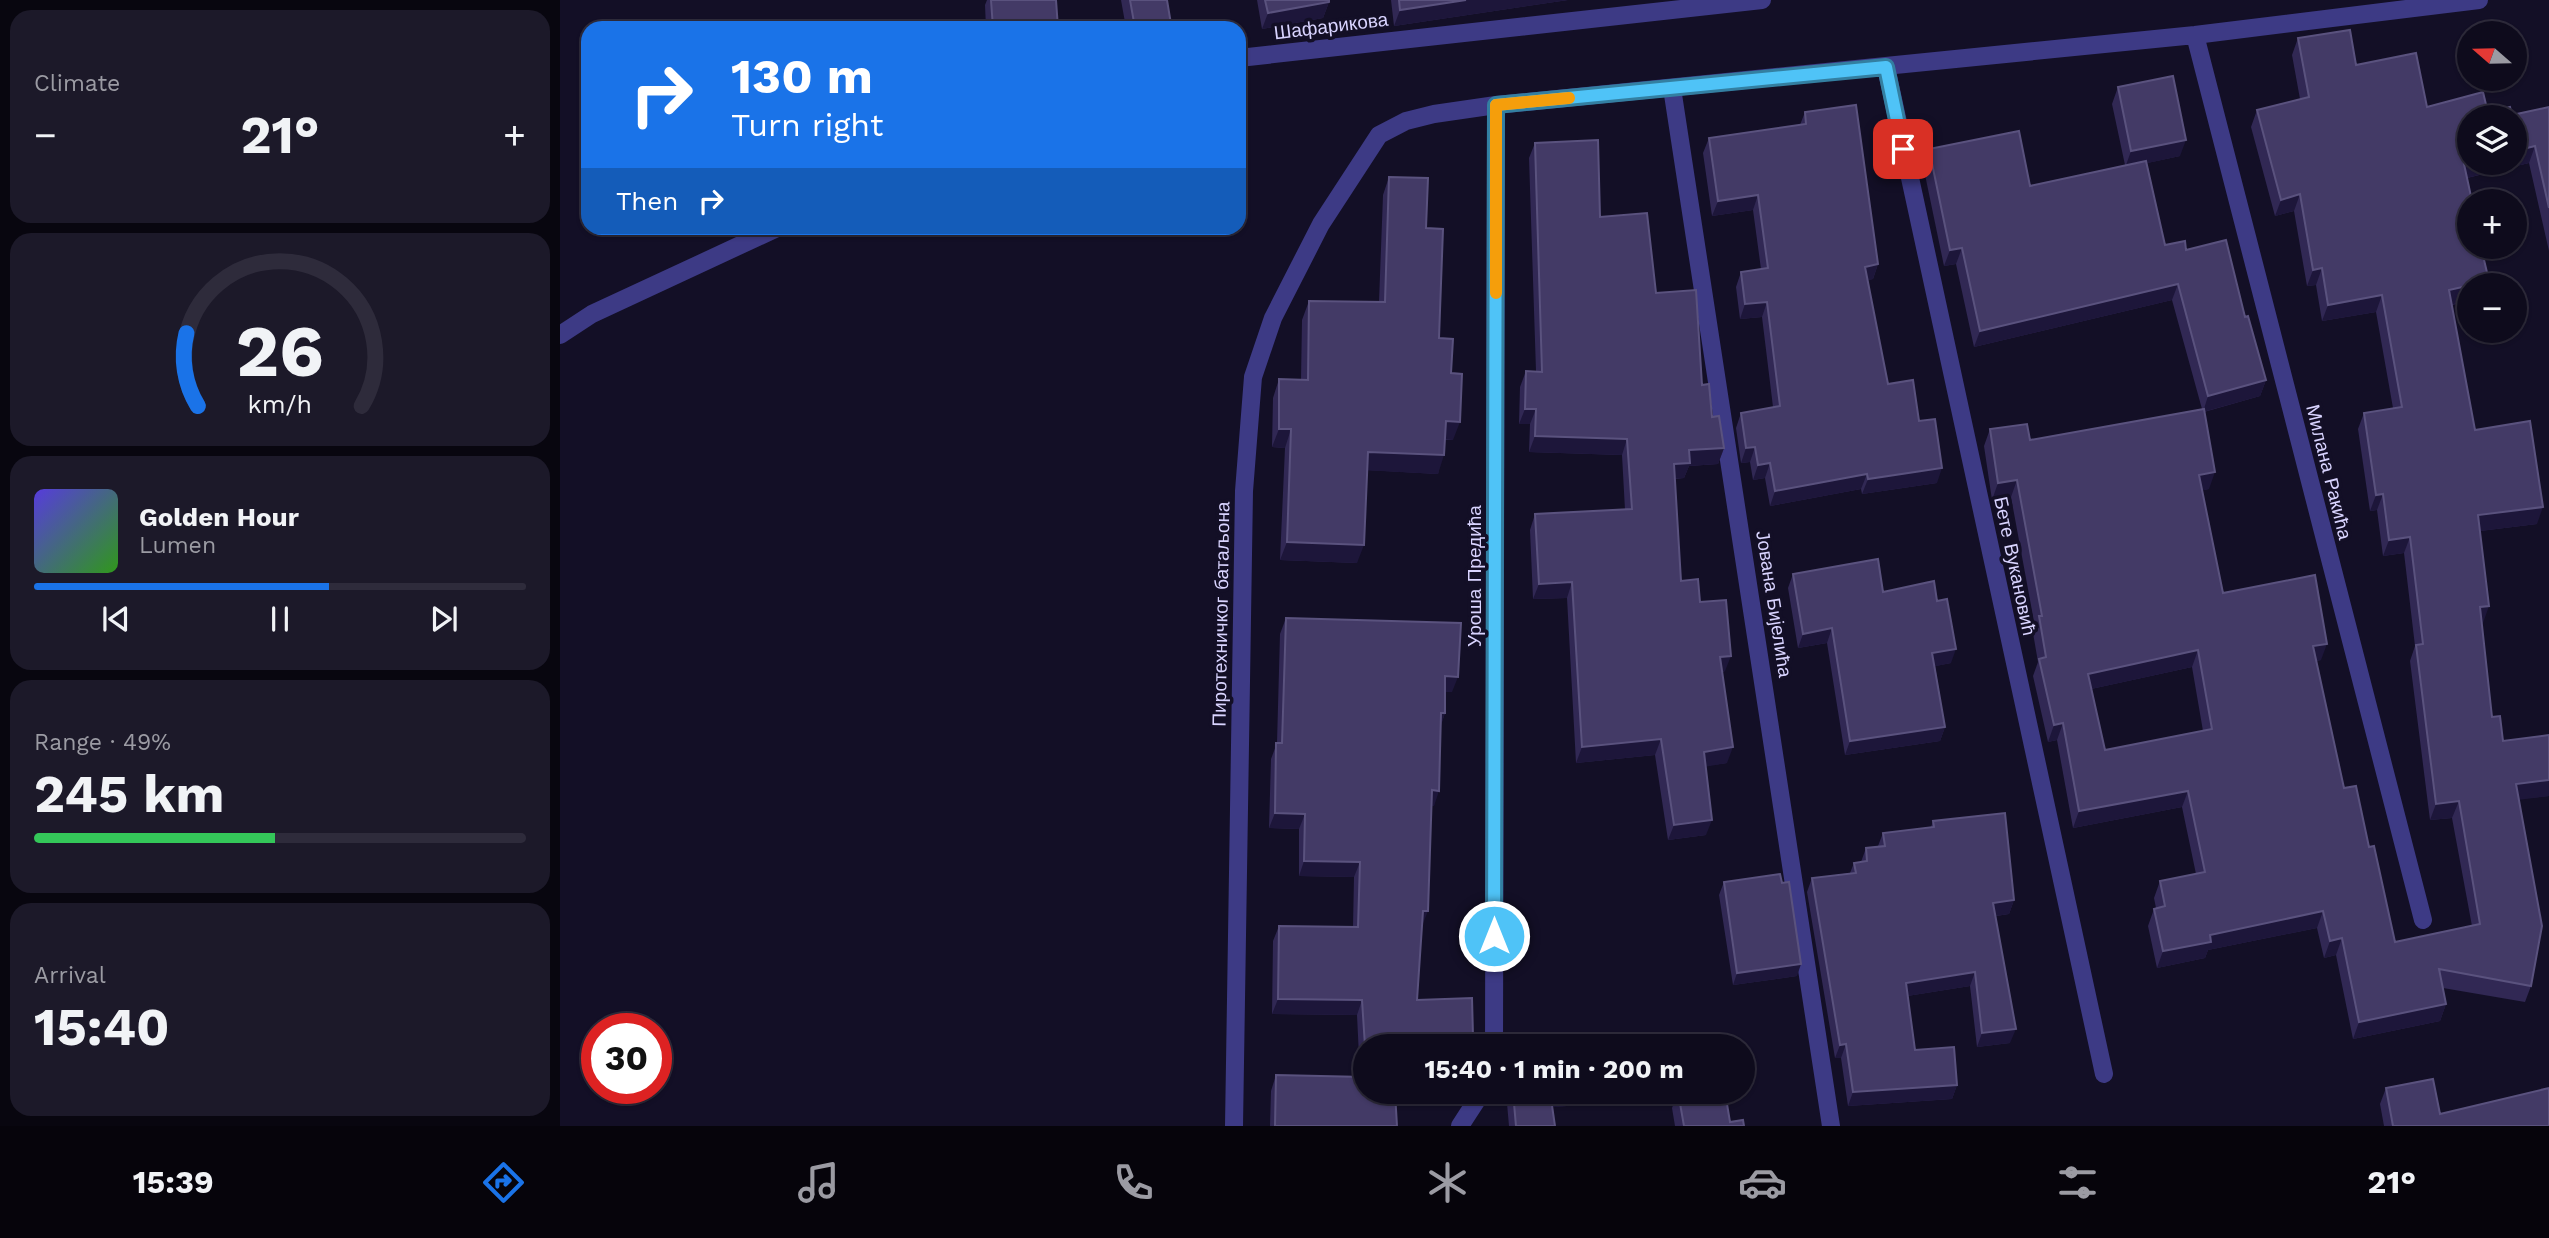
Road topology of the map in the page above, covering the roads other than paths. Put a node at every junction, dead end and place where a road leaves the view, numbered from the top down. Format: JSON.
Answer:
{"nodes":[{"id":1,"x":1762,"y":0,"type":"edge"},
{"id":2,"x":2479,"y":0,"type":"edge"},
{"id":3,"x":2195,"y":35,"type":"junction"},
{"id":4,"x":1246,"y":57,"type":"edge"},
{"id":5,"x":1886,"y":67,"type":"junction"},
{"id":6,"x":1672,"y":88,"type":"junction"},
{"id":7,"x":1496,"y":105,"type":"junction"},
{"id":8,"x":762,"y":235,"type":"edge"},
{"id":9,"x":560,"y":335,"type":"edge"},
{"id":10,"x":2423,"y":919,"type":"dead end"},
{"id":11,"x":1494,"y":1034,"type":"edge"},
{"id":12,"x":2104,"y":1074,"type":"dead end"},
{"id":13,"x":1474,"y":1104,"type":"edge"},
{"id":14,"x":1234,"y":1126,"type":"edge"},
{"id":15,"x":1460,"y":1126,"type":"edge"},
{"id":16,"x":1831,"y":1126,"type":"edge"}],
"edges":[{"from":1,"to":4,"type":"street","name":"Шафарикова"},
{"from":2,"to":3,"type":"street"},
{"from":3,"to":5,"type":"street"},
{"from":3,"to":10,"type":"street","name":"Милана Ракића"},
{"from":5,"to":6,"type":"street"},
{"from":5,"to":12,"type":"street","name":"Бете Вукановић"},
{"from":6,"to":7,"type":"street"},
{"from":6,"to":16,"type":"street","name":"Јована Бијелића"},
{"from":7,"to":11,"type":"street","name":"Уроша Предића"},
{"from":7,"to":14,"type":"street","name":"Пиротехничког батаљона"},
{"from":8,"to":9,"type":"street"},
{"from":13,"to":15,"type":"street"}]}
